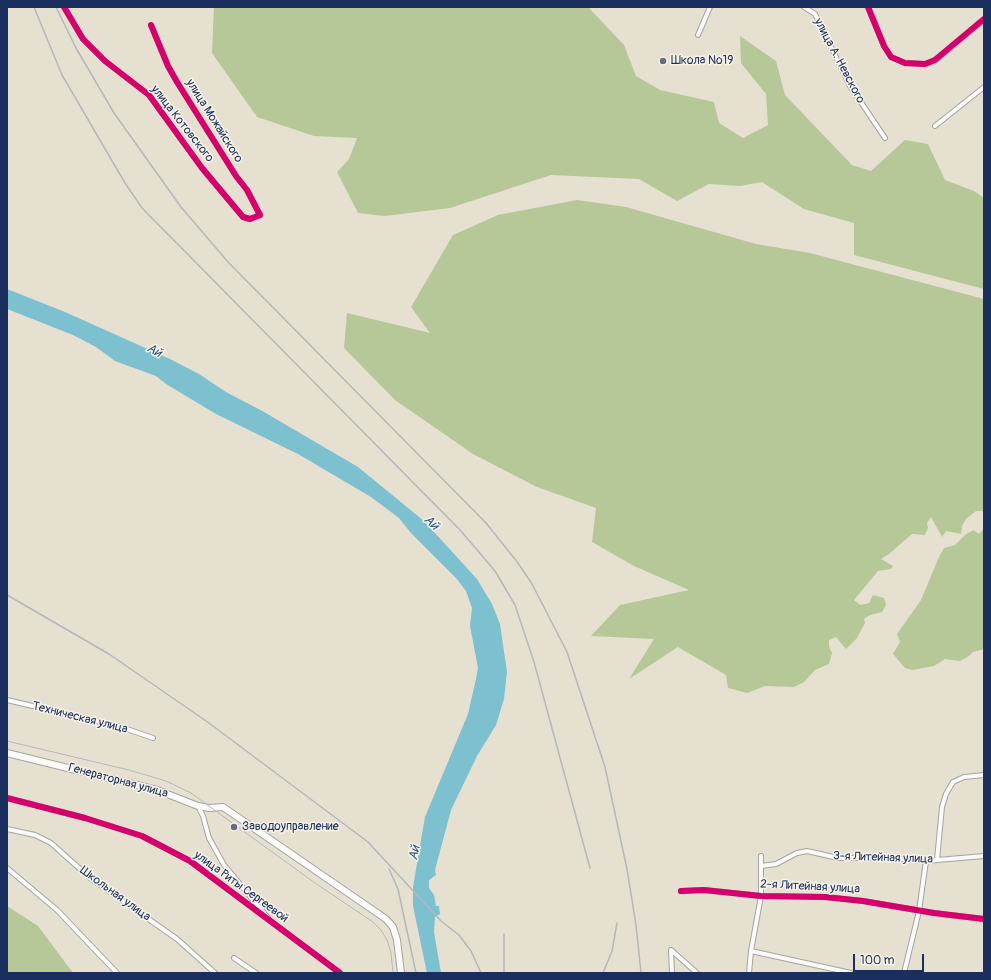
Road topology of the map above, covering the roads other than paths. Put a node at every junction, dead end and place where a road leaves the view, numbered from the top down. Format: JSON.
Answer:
{"nodes":[{"id":1,"x":64,"y":7,"type":"edge"},
{"id":2,"x":710,"y":7,"type":"edge"},
{"id":3,"x":804,"y":7,"type":"edge"},
{"id":4,"x":870,"y":8,"type":"edge"},
{"id":5,"x":984,"y":19,"type":"edge"},
{"id":6,"x":151,"y":25,"type":"dead end"},
{"id":7,"x":698,"y":35,"type":"dead end"},
{"id":8,"x":984,"y":87,"type":"edge"},
{"id":9,"x":935,"y":126,"type":"dead end"},
{"id":10,"x":886,"y":138,"type":"dead end"},
{"id":11,"x":250,"y":219,"type":"joint"},
{"id":12,"x":7,"y":700,"type":"edge"},
{"id":13,"x":153,"y":738,"type":"dead end"},
{"id":14,"x":7,"y":753,"type":"edge"},
{"id":15,"x":984,"y":775,"type":"edge"},
{"id":16,"x":7,"y":798,"type":"edge"},
{"id":17,"x":198,"y":806,"type":"junction"},
{"id":18,"x":7,"y":829,"type":"edge"},
{"id":19,"x":761,"y":856,"type":"dead end"},
{"id":20,"x":984,"y":856,"type":"edge"},
{"id":21,"x":937,"y":860,"type":"junction"},
{"id":22,"x":926,"y":861,"type":"junction"},
{"id":23,"x":761,"y":866,"type":"junction"},
{"id":24,"x":7,"y":868,"type":"edge"},
{"id":25,"x":681,"y":891,"type":"dead end"},
{"id":26,"x":761,"y":896,"type":"junction"},
{"id":27,"x":919,"y":911,"type":"junction"},
{"id":28,"x":984,"y":919,"type":"edge"},
{"id":29,"x":275,"y":925,"type":"junction"},
{"id":30,"x":751,"y":951,"type":"junction"},
{"id":31,"x":234,"y":958,"type":"dead end"},
{"id":32,"x":117,"y":973,"type":"edge"},
{"id":33,"x":215,"y":973,"type":"edge"},
{"id":34,"x":256,"y":973,"type":"edge"},
{"id":35,"x":340,"y":973,"type":"edge"},
{"id":36,"x":401,"y":973,"type":"edge"},
{"id":37,"x":672,"y":973,"type":"edge"},
{"id":38,"x":697,"y":973,"type":"edge"},
{"id":39,"x":749,"y":973,"type":"edge"},
{"id":40,"x":851,"y":973,"type":"edge"},
{"id":41,"x":904,"y":973,"type":"edge"}],
"edges":[{"from":1,"to":11,"type":"street","name":"улица Котовского"},
{"from":2,"to":7,"type":"street"},
{"from":3,"to":10,"type":"street","name":"улица А. Невского"},
{"from":4,"to":5,"type":"street"},
{"from":6,"to":11,"type":"street","name":"улица Можайского"},
{"from":8,"to":9,"type":"street"},
{"from":12,"to":13,"type":"street","name":"Техническая улица"},
{"from":14,"to":17,"type":"main road","name":"Генераторная улица"},
{"from":15,"to":21,"type":"street"},
{"from":16,"to":29,"type":"street","name":"улица Риты Сергеевой"},
{"from":17,"to":29,"type":"street"},
{"from":17,"to":36,"type":"main road","name":"Генераторная улица"},
{"from":18,"to":33,"type":"street","name":"Школьная улица"},
{"from":19,"to":23,"type":"street"},
{"from":20,"to":21,"type":"street","name":"3-я Литейная улица"},
{"from":21,"to":22,"type":"street","name":"3-я Литейная улица"},
{"from":22,"to":23,"type":"street","name":"3-я Литейная улица"},
{"from":22,"to":27,"type":"street"},
{"from":23,"to":26,"type":"street"},
{"from":24,"to":32,"type":"street"},
{"from":25,"to":26,"type":"street","name":"2-я Литейная улица"},
{"from":26,"to":27,"type":"street","name":"2-я Литейная улица"},
{"from":26,"to":30,"type":"street"},
{"from":27,"to":28,"type":"street","name":"2-я Литейная улица"},
{"from":27,"to":41,"type":"street"},
{"from":29,"to":35,"type":"street","name":"улица Риты Сергеевой"},
{"from":30,"to":39,"type":"street"},
{"from":30,"to":40,"type":"street"},
{"from":31,"to":34,"type":"street"},
{"from":37,"to":38,"type":"street"}]}
